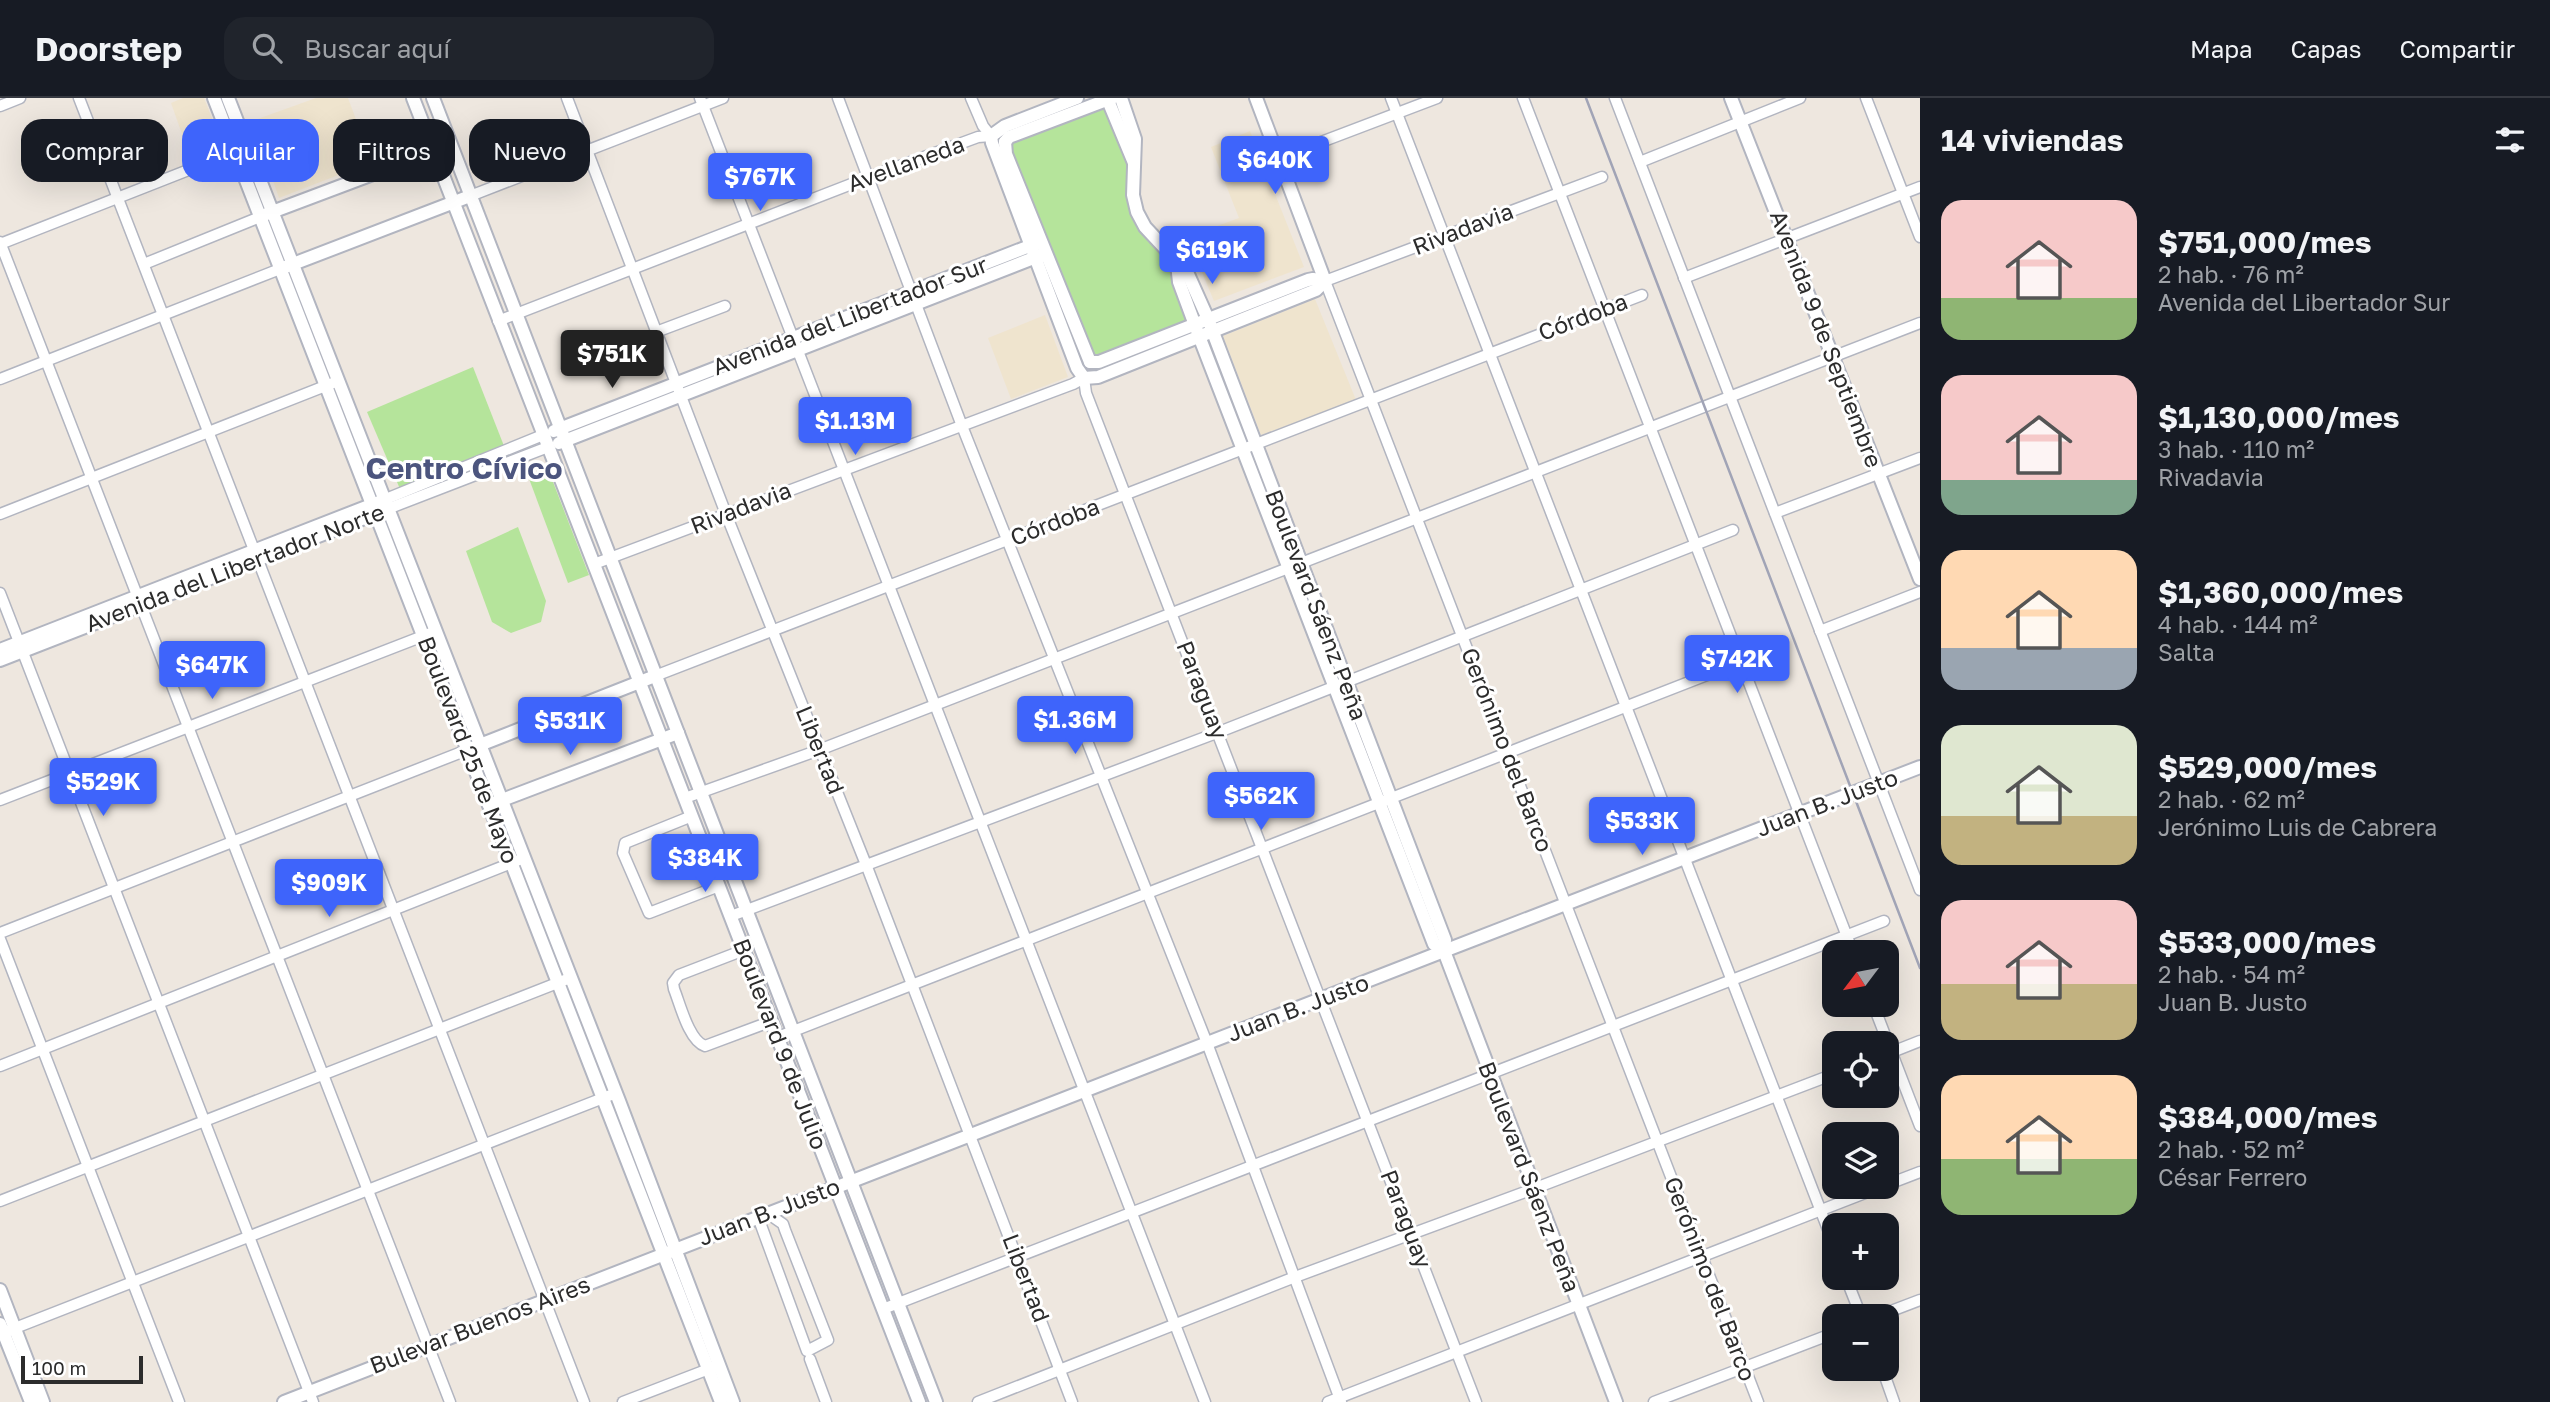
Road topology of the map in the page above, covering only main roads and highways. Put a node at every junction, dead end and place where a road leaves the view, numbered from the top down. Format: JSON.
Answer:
{"nodes":[{"id":1,"x":214,"y":98,"type":"edge"},
{"id":2,"x":228,"y":98,"type":"edge"},
{"id":3,"x":413,"y":98,"type":"edge"},
{"id":4,"x":433,"y":98,"type":"edge"},
{"id":5,"x":1077,"y":98,"type":"edge"},
{"id":6,"x":1112,"y":98,"type":"edge"},
{"id":7,"x":1256,"y":98,"type":"edge"},
{"id":8,"x":1731,"y":98,"type":"edge"},
{"id":9,"x":225,"y":119,"type":"edge"},
{"id":10,"x":233,"y":119,"type":"edge"},
{"id":11,"x":421,"y":119,"type":"edge"},
{"id":12,"x":441,"y":119,"type":"edge"},
{"id":13,"x":991,"y":136,"type":"junction"},
{"id":14,"x":1004,"y":142,"type":"junction"},
{"id":15,"x":455,"y":158,"type":"edge"},
{"id":16,"x":254,"y":182,"type":"edge"},
{"id":17,"x":351,"y":182,"type":"edge"},
{"id":18,"x":445,"y":182,"type":"edge"},
{"id":19,"x":470,"y":196,"type":"junction"},
{"id":20,"x":453,"y":202,"type":"junction"},
{"id":21,"x":266,"y":214,"type":"junction"},
{"id":22,"x":1037,"y":250,"type":"junction"},
{"id":23,"x":1177,"y":264,"type":"junction"},
{"id":24,"x":286,"y":266,"type":"junction"},
{"id":25,"x":1325,"y":281,"type":"joint"},
{"id":26,"x":1211,"y":325,"type":"junction"},
{"id":27,"x":1197,"y":330,"type":"junction"},
{"id":28,"x":796,"y":344,"type":"junction"},
{"id":29,"x":1090,"y":362,"type":"junction"},
{"id":30,"x":1084,"y":378,"type":"junction"},
{"id":31,"x":563,"y":434,"type":"junction"},
{"id":32,"x":546,"y":441,"type":"junction"},
{"id":33,"x":1249,"y":447,"type":"junction"},
{"id":34,"x":382,"y":506,"type":"junction"},
{"id":35,"x":1920,"y":579,"type":"edge"},
{"id":36,"x":21,"y":647,"type":"junction"},
{"id":37,"x":0,"y":649,"type":"edge"},
{"id":38,"x":0,"y":660,"type":"edge"},
{"id":39,"x":655,"y":676,"type":"junction"},
{"id":40,"x":641,"y":681,"type":"junction"},
{"id":41,"x":678,"y":733,"type":"junction"},
{"id":42,"x":662,"y":739,"type":"junction"},
{"id":43,"x":473,"y":747,"type":"junction"},
{"id":44,"x":1920,"y":767,"type":"edge"},
{"id":45,"x":495,"y":803,"type":"junction"},
{"id":46,"x":1444,"y":951,"type":"junction"},
{"id":47,"x":640,"y":1175,"type":"junction"},
{"id":48,"x":852,"y":1181,"type":"junction"},
{"id":49,"x":835,"y":1187,"type":"junction"},
{"id":50,"x":676,"y":1249,"type":"junction"},
{"id":51,"x":663,"y":1254,"type":"junction"},
{"id":52,"x":0,"y":1290,"type":"edge"},
{"id":53,"x":5,"y":1330,"type":"edge"},
{"id":54,"x":713,"y":1367,"type":"junction"},
{"id":55,"x":311,"y":1397,"type":"edge"},
{"id":56,"x":30,"y":1402,"type":"edge"},
{"id":57,"x":43,"y":1402,"type":"edge"},
{"id":58,"x":284,"y":1402,"type":"edge"},
{"id":59,"x":720,"y":1402,"type":"edge"},
{"id":60,"x":733,"y":1402,"type":"edge"},
{"id":61,"x":919,"y":1402,"type":"edge"},
{"id":62,"x":936,"y":1402,"type":"edge"},
{"id":63,"x":1616,"y":1402,"type":"edge"}],
"edges":[{"from":1,"to":9,"type":"main road","name":"Boulevard 25 de Mayo"},
{"from":2,"to":10,"type":"main road","name":"Boulevard 25 de Mayo"},
{"from":3,"to":11,"type":"main road","name":"Boulevard 9 de Julio"},
{"from":4,"to":12,"type":"main road","name":"Boulevard 9 de Julio"},
{"from":5,"to":13,"type":"main road","name":"Avellaneda"},
{"from":6,"to":14,"type":"main road"},
{"from":6,"to":23,"type":"main road","name":"Boulevard Sáenz Peña"},
{"from":7,"to":25,"type":"main road","name":"Gerónimo del Barco"},
{"from":8,"to":35,"type":"main road","name":"Avenida 9 de Septiembre"},
{"from":13,"to":14,"type":"main road"},
{"from":13,"to":22,"type":"main road","name":"Paraguay"},
{"from":14,"to":22,"type":"main road","name":"Paraguay"},
{"from":15,"to":19,"type":"main road","name":"Boulevard 9 de Julio"},
{"from":16,"to":21,"type":"main road","name":"Boulevard 25 de Mayo"},
{"from":17,"to":21,"type":"main road"},
{"from":18,"to":20,"type":"main road","name":"Boulevard 9 de Julio"},
{"from":19,"to":20,"type":"main road"},
{"from":19,"to":31,"type":"main road","name":"Boulevard 9 de Julio"},
{"from":20,"to":24,"type":"main road"},
{"from":20,"to":32,"type":"main road","name":"Boulevard 9 de Julio"},
{"from":21,"to":24,"type":"main road","name":"Boulevard 25 de Mayo"},
{"from":22,"to":28,"type":"main road","name":"Avenida del Libertador Sur"},
{"from":22,"to":29,"type":"main road","name":"Paraguay"},
{"from":22,"to":30,"type":"main road","name":"Paraguay"},
{"from":23,"to":26,"type":"main road","name":"Boulevard Sáenz Peña"},
{"from":23,"to":27,"type":"main road","name":"Boulevard Sáenz Peña"},
{"from":24,"to":34,"type":"main road","name":"Boulevard 25 de Mayo"},
{"from":25,"to":26,"type":"main road","name":"Rivadavia"},
{"from":26,"to":27,"type":"main road","name":"Rivadavia"},
{"from":26,"to":33,"type":"main road","name":"Boulevard Sáenz Peña"},
{"from":27,"to":29,"type":"main road","name":"Rivadavia"},
{"from":27,"to":30,"type":"main road","name":"Rivadavia"},
{"from":27,"to":33,"type":"main road","name":"Boulevard Sáenz Peña"},
{"from":28,"to":31,"type":"main road","name":"Avenida del Libertador Sur"},
{"from":28,"to":31,"type":"main road","name":"Avenida del Libertador Sur"},
{"from":29,"to":30,"type":"main road"},
{"from":31,"to":32,"type":"main road","name":"Avenida del Libertador Sur"},
{"from":31,"to":39,"type":"main road","name":"Boulevard 9 de Julio"},
{"from":32,"to":40,"type":"main road","name":"Boulevard 9 de Julio"},
{"from":33,"to":46,"type":"main road","name":"Boulevard Sáenz Peña"},
{"from":34,"to":36,"type":"main road","name":"Avenida del Libertador Norte"},
{"from":34,"to":43,"type":"main road","name":"Boulevard 25 de Mayo"},
{"from":36,"to":37,"type":"main road","name":"Avenida del Libertador Norte"},
{"from":36,"to":38,"type":"main road","name":"Avenida del Libertador Norte"},
{"from":39,"to":40,"type":"main road","name":"Córdoba"},
{"from":39,"to":41,"type":"main road","name":"Boulevard 9 de Julio"},
{"from":40,"to":42,"type":"main road","name":"Boulevard 9 de Julio"},
{"from":40,"to":43,"type":"main road","name":"Córdoba"},
{"from":41,"to":42,"type":"main road"},
{"from":41,"to":48,"type":"main road","name":"Boulevard 9 de Julio"},
{"from":42,"to":45,"type":"main road"},
{"from":42,"to":49,"type":"main road","name":"Boulevard 9 de Julio"},
{"from":43,"to":45,"type":"main road","name":"Boulevard 25 de Mayo"},
{"from":44,"to":46,"type":"main road","name":"Juan B. Justo"},
{"from":45,"to":47,"type":"main road","name":"Boulevard 25 de Mayo"},
{"from":46,"to":48,"type":"main road","name":"Juan B. Justo"},
{"from":46,"to":63,"type":"main road","name":"Boulevard Sáenz Peña"},
{"from":47,"to":50,"type":"main road","name":"Boulevard 25 de Mayo"},
{"from":47,"to":51,"type":"main road","name":"Boulevard 25 de Mayo"},
{"from":48,"to":49,"type":"main road","name":"Juan B. Justo"},
{"from":48,"to":62,"type":"main road","name":"Boulevard 9 de Julio"},
{"from":49,"to":50,"type":"main road","name":"Juan B. Justo"},
{"from":49,"to":61,"type":"main road","name":"Boulevard 9 de Julio"},
{"from":50,"to":51,"type":"main road","name":"Bulevar Buenos Aires"},
{"from":50,"to":54,"type":"main road","name":"Boulevard 25 de Mayo"},
{"from":51,"to":54,"type":"main road","name":"Boulevard 25 de Mayo"},
{"from":51,"to":55,"type":"main road","name":"Bulevar Buenos Aires"},
{"from":52,"to":53,"type":"main road"},
{"from":53,"to":56,"type":"main road"},
{"from":53,"to":57,"type":"main road"},
{"from":54,"to":59,"type":"main road","name":"Boulevard 25 de Mayo"},
{"from":54,"to":60,"type":"main road","name":"Boulevard 25 de Mayo"},
{"from":55,"to":58,"type":"main road","name":"Bulevar Buenos Aires"}]}
